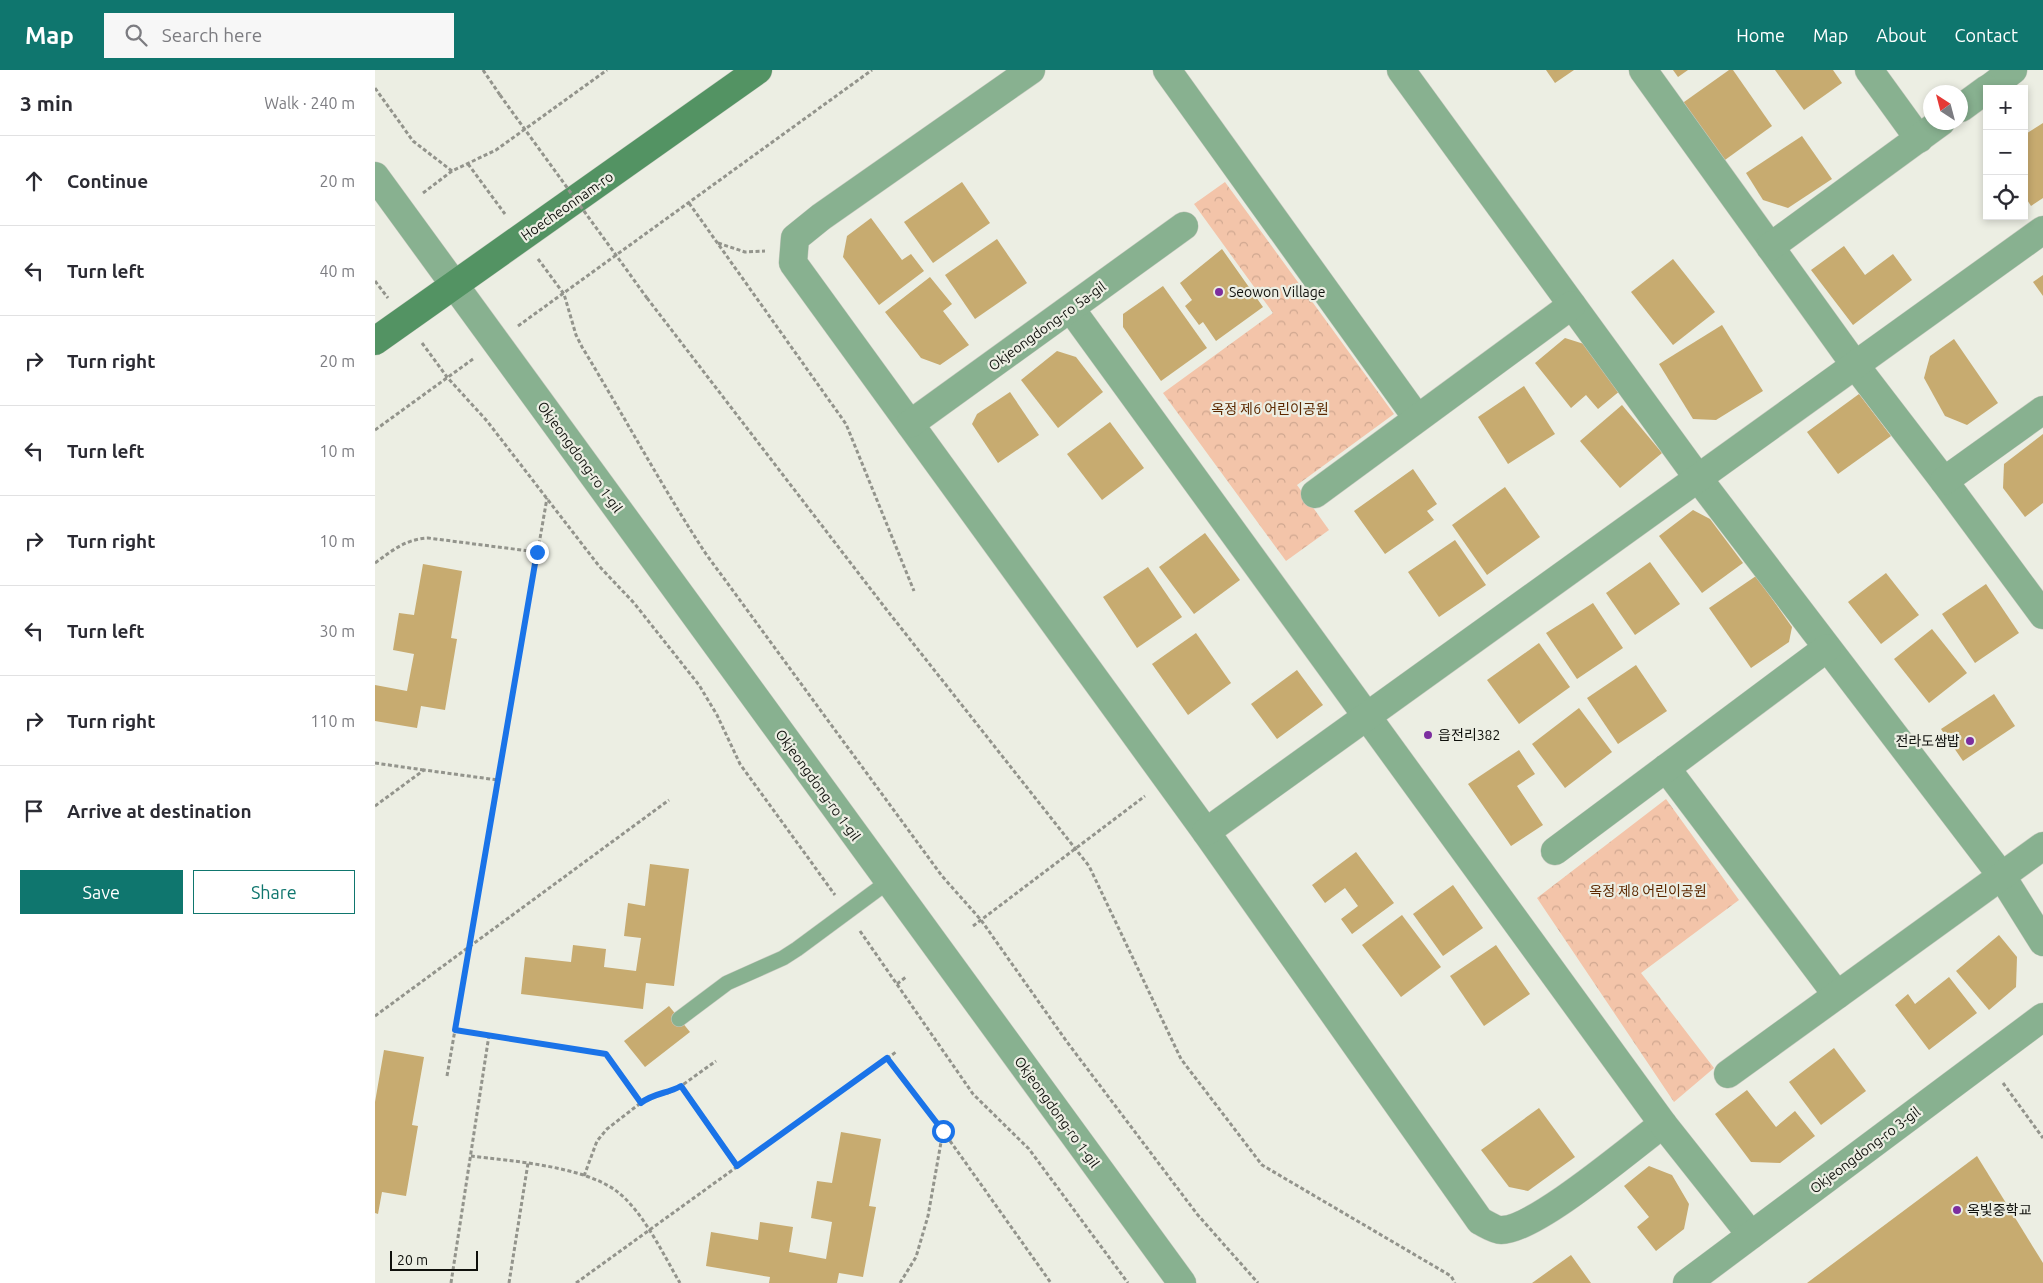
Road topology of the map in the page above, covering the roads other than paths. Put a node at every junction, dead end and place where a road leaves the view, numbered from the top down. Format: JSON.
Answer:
{"nodes":[{"id":1,"x":758,"y":70,"type":"edge"},
{"id":2,"x":1031,"y":70,"type":"edge"},
{"id":3,"x":1167,"y":70,"type":"edge"},
{"id":4,"x":1401,"y":70,"type":"edge"},
{"id":5,"x":1643,"y":70,"type":"edge"},
{"id":6,"x":1869,"y":70,"type":"edge"},
{"id":7,"x":2013,"y":70,"type":"edge"},
{"id":8,"x":1992,"y":85,"type":"edge"},
{"id":9,"x":1983,"y":92,"type":"edge"},
{"id":10,"x":1968,"y":103,"type":"edge"},
{"id":11,"x":1931,"y":130,"type":"edge"},
{"id":12,"x":1919,"y":139,"type":"junction"},
{"id":13,"x":375,"y":176,"type":"edge"},
{"id":14,"x":1184,"y":226,"type":"dead end"},
{"id":15,"x":2043,"y":230,"type":"edge"},
{"id":16,"x":1770,"y":247,"type":"junction"},
{"id":17,"x":455,"y":286,"type":"junction"},
{"id":18,"x":1572,"y":305,"type":"junction"},
{"id":19,"x":1071,"y":310,"type":"junction"},
{"id":20,"x":375,"y":341,"type":"edge"},
{"id":21,"x":1855,"y":365,"type":"junction"},
{"id":22,"x":2043,"y":410,"type":"edge"},
{"id":23,"x":1417,"y":418,"type":"junction"},
{"id":24,"x":910,"y":424,"type":"junction"},
{"id":25,"x":1698,"y":478,"type":"junction"},
{"id":26,"x":1944,"y":481,"type":"junction"},
{"id":27,"x":1315,"y":494,"type":"dead end"},
{"id":28,"x":2043,"y":615,"type":"edge"},
{"id":29,"x":1827,"y":648,"type":"junction"},
{"id":30,"x":1367,"y":717,"type":"junction"},
{"id":31,"x":1666,"y":768,"type":"junction"},
{"id":32,"x":1206,"y":832,"type":"junction"},
{"id":33,"x":2043,"y":846,"type":"edge"},
{"id":34,"x":1555,"y":851,"type":"dead end"},
{"id":35,"x":2001,"y":875,"type":"junction"},
{"id":36,"x":889,"y":882,"type":"junction"},
{"id":37,"x":2043,"y":942,"type":"edge"},
{"id":38,"x":1837,"y":995,"type":"junction"},
{"id":39,"x":2043,"y":1017,"type":"edge"},
{"id":40,"x":679,"y":1019,"type":"dead end"},
{"id":41,"x":1728,"y":1074,"type":"dead end"},
{"id":42,"x":1663,"y":1124,"type":"junction"},
{"id":43,"x":1751,"y":1235,"type":"junction"},
{"id":44,"x":1182,"y":1283,"type":"edge"},
{"id":45,"x":1687,"y":1283,"type":"edge"}],
"edges":[{"from":1,"to":17,"type":"main road","name":"Hoecheonnam-ro"},
{"from":2,"to":24,"type":"street"},
{"from":3,"to":23,"type":"street"},
{"from":4,"to":18,"type":"street"},
{"from":5,"to":16,"type":"street"},
{"from":6,"to":12,"type":"street"},
{"from":7,"to":8,"type":"street"},
{"from":9,"to":10,"type":"street"},
{"from":11,"to":12,"type":"street"},
{"from":12,"to":16,"type":"street"},
{"from":13,"to":17,"type":"street","name":"Okjeongdong-ro 1-gil"},
{"from":14,"to":19,"type":"street","name":"Okjeongdong-ro 5a-gil"},
{"from":15,"to":21,"type":"street"},
{"from":16,"to":21,"type":"street"},
{"from":17,"to":20,"type":"main road","name":"Hoecheonnam-ro"},
{"from":17,"to":36,"type":"street","name":"Okjeongdong-ro 1-gil"},
{"from":18,"to":23,"type":"street"},
{"from":18,"to":25,"type":"street"},
{"from":19,"to":24,"type":"street","name":"Okjeongdong-ro 5a-gil"},
{"from":19,"to":30,"type":"street"},
{"from":21,"to":25,"type":"street"},
{"from":21,"to":26,"type":"street"},
{"from":22,"to":26,"type":"street"},
{"from":23,"to":27,"type":"street"},
{"from":24,"to":32,"type":"street"},
{"from":25,"to":29,"type":"street"},
{"from":25,"to":30,"type":"street"},
{"from":26,"to":28,"type":"street"},
{"from":29,"to":31,"type":"street"},
{"from":29,"to":35,"type":"street"},
{"from":30,"to":32,"type":"street"},
{"from":30,"to":42,"type":"street"},
{"from":31,"to":34,"type":"street"},
{"from":31,"to":38,"type":"street"},
{"from":32,"to":42,"type":"street"},
{"from":33,"to":35,"type":"street"},
{"from":35,"to":37,"type":"street"},
{"from":35,"to":38,"type":"street"},
{"from":36,"to":40,"type":"lane"},
{"from":36,"to":44,"type":"street","name":"Okjeongdong-ro 1-gil"},
{"from":38,"to":41,"type":"street"},
{"from":39,"to":43,"type":"street","name":"Okjeongdong-ro 3-gil"},
{"from":42,"to":43,"type":"street"},
{"from":43,"to":45,"type":"street","name":"Okjeongdong-ro 3-gil"}]}
